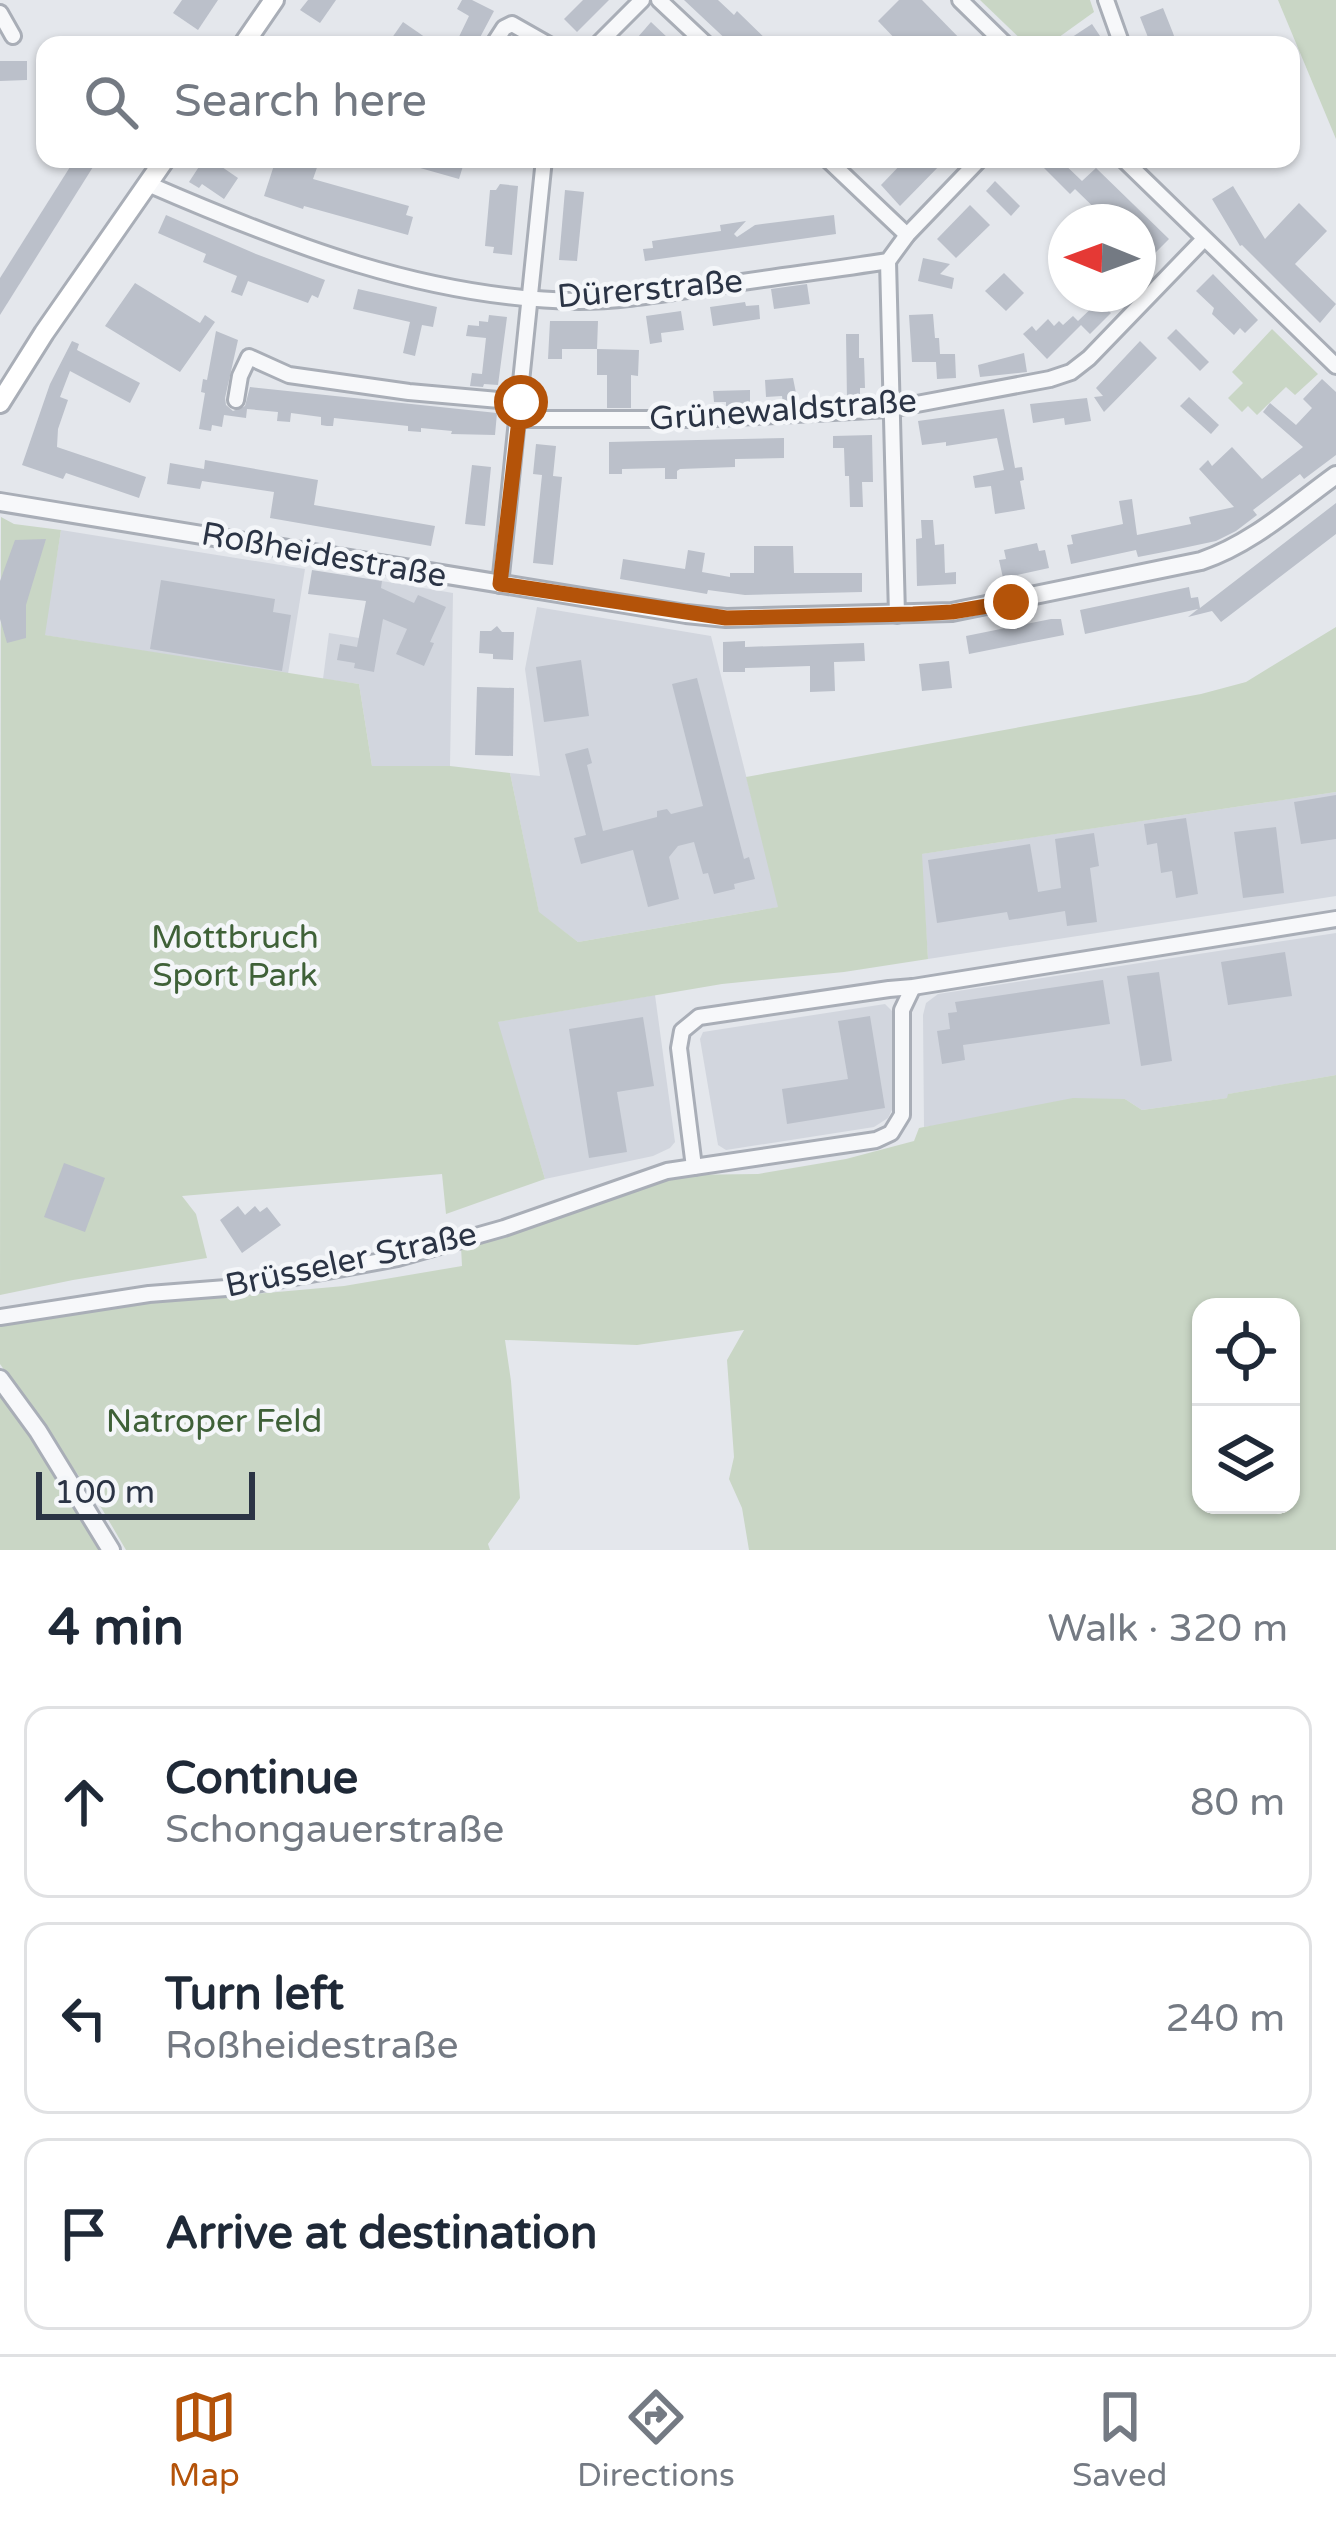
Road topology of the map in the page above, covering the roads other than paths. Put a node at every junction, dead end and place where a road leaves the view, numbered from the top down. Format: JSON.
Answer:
{"nodes":[{"id":1,"x":274,"y":0,"type":"edge"},
{"id":2,"x":642,"y":0,"type":"edge"},
{"id":3,"x":659,"y":0,"type":"edge"},
{"id":4,"x":960,"y":0,"type":"edge"},
{"id":5,"x":1106,"y":0,"type":"edge"},
{"id":6,"x":0,"y":13,"type":"edge"},
{"id":7,"x":13,"y":36,"type":"dead end"},
{"id":8,"x":249,"y":36,"type":"edge"},
{"id":9,"x":499,"y":36,"type":"edge"},
{"id":10,"x":533,"y":36,"type":"edge"},
{"id":11,"x":606,"y":36,"type":"edge"},
{"id":12,"x":697,"y":36,"type":"edge"},
{"id":13,"x":997,"y":36,"type":"edge"},
{"id":14,"x":1118,"y":36,"type":"edge"},
{"id":15,"x":159,"y":168,"type":"edge"},
{"id":16,"x":540,"y":168,"type":"edge"},
{"id":17,"x":836,"y":168,"type":"edge"},
{"id":18,"x":971,"y":168,"type":"edge"},
{"id":19,"x":1132,"y":168,"type":"edge"},
{"id":20,"x":148,"y":184,"type":"junction"},
{"id":21,"x":907,"y":235,"type":"junction"},
{"id":22,"x":1204,"y":239,"type":"junction"},
{"id":23,"x":888,"y":261,"type":"junction"},
{"id":24,"x":532,"y":298,"type":"junction"},
{"id":25,"x":1336,"y":366,"type":"edge"},
{"id":26,"x":236,"y":400,"type":"dead end"},
{"id":27,"x":521,"y":402,"type":"junction"},
{"id":28,"x":0,"y":403,"type":"edge"},
{"id":29,"x":890,"y":409,"type":"junction"},
{"id":30,"x":519,"y":419,"type":"junction"},
{"id":31,"x":1336,"y":475,"type":"edge"},
{"id":32,"x":0,"y":502,"type":"edge"},
{"id":33,"x":500,"y":584,"type":"junction"},
{"id":34,"x":897,"y":615,"type":"junction"},
{"id":35,"x":1336,"y":919,"type":"edge"},
{"id":36,"x":913,"y":987,"type":"junction"},
{"id":37,"x":694,"y":1167,"type":"junction"},
{"id":38,"x":0,"y":1317,"type":"edge"},
{"id":39,"x":0,"y":1379,"type":"edge"},
{"id":40,"x":111,"y":1550,"type":"edge"}],
"edges":[{"from":1,"to":8,"type":"main road"},
{"from":2,"to":11,"type":"street"},
{"from":3,"to":12,"type":"street"},
{"from":4,"to":13,"type":"street"},
{"from":5,"to":14,"type":"street"},
{"from":6,"to":7,"type":"street"},
{"from":9,"to":10,"type":"street"},
{"from":15,"to":20,"type":"main road"},
{"from":16,"to":24,"type":"street"},
{"from":17,"to":21,"type":"street"},
{"from":18,"to":21,"type":"street"},
{"from":19,"to":22,"type":"street"},
{"from":20,"to":24,"type":"street","name":"Dürerstraße"},
{"from":20,"to":28,"type":"main road"},
{"from":21,"to":23,"type":"street"},
{"from":22,"to":25,"type":"street"},
{"from":22,"to":29,"type":"street","name":"Grünewaldstraße"},
{"from":23,"to":24,"type":"street","name":"Dürerstraße"},
{"from":23,"to":29,"type":"street"},
{"from":24,"to":27,"type":"street"},
{"from":26,"to":27,"type":"street"},
{"from":27,"to":30,"type":"street"},
{"from":29,"to":30,"type":"street","name":"Grünewaldstraße"},
{"from":29,"to":34,"type":"street"},
{"from":30,"to":33,"type":"street"},
{"from":31,"to":34,"type":"street","name":"Roßheidestraße"},
{"from":32,"to":33,"type":"street","name":"Roßheidestraße"},
{"from":33,"to":34,"type":"street","name":"Roßheidestraße"},
{"from":35,"to":36,"type":"street"},
{"from":36,"to":37,"type":"street","name":"Brüsseler Straße"},
{"from":36,"to":37,"type":"street"},
{"from":37,"to":38,"type":"street","name":"Brüsseler Straße"},
{"from":39,"to":40,"type":"street"}]}
